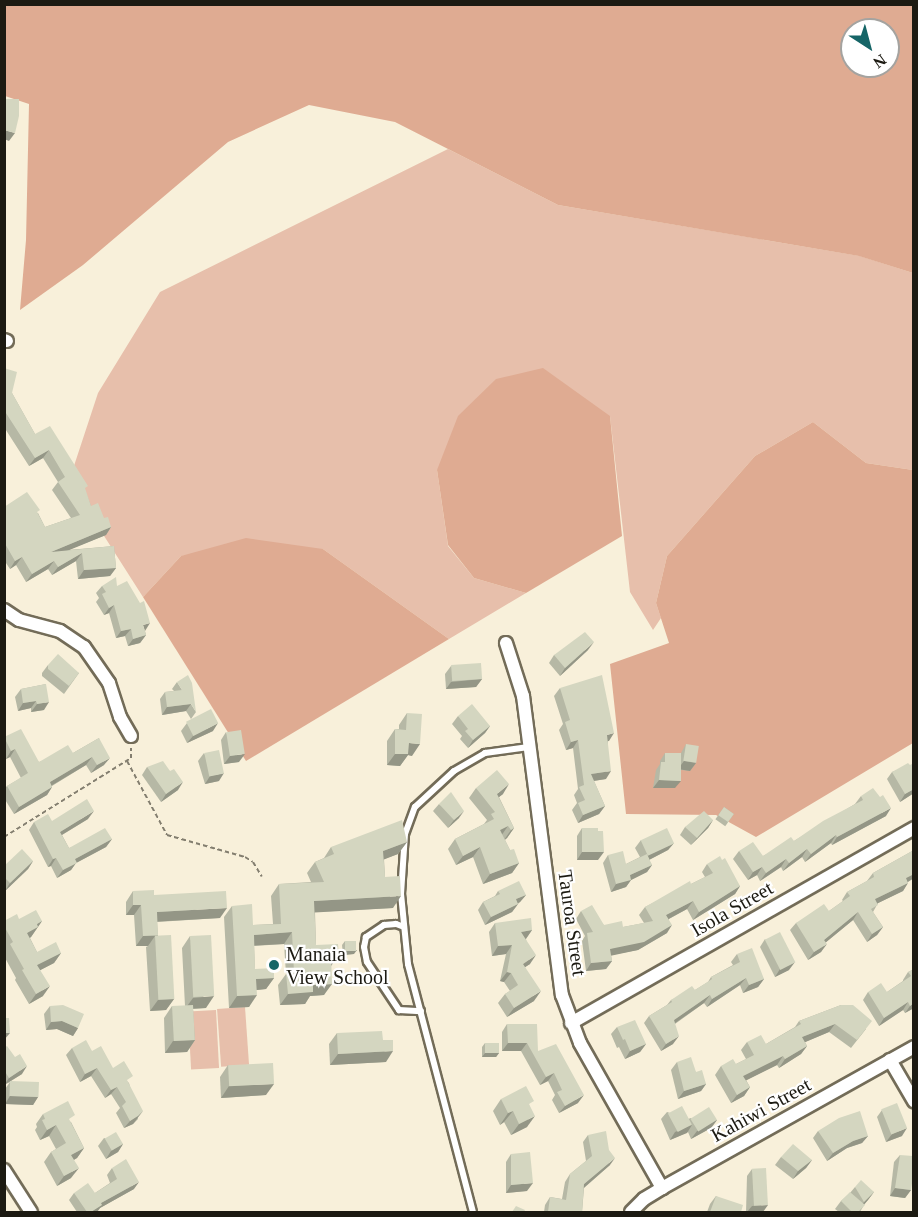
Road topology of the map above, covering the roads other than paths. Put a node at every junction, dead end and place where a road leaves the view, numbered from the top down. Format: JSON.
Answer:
{"nodes":[{"id":1,"x":4,"y":610,"type":"edge"},
{"id":2,"x":506,"y":643,"type":"dead end"},
{"id":3,"x":131,"y":736,"type":"road end"},
{"id":4,"x":529,"y":747,"type":"junction"},
{"id":5,"x":914,"y":828,"type":"edge"},
{"id":6,"x":404,"y":927,"type":"junction"},
{"id":7,"x":421,"y":1011,"type":"junction"},
{"id":8,"x":571,"y":1023,"type":"junction"},
{"id":9,"x":914,"y":1047,"type":"edge"},
{"id":10,"x":890,"y":1060,"type":"junction"},
{"id":11,"x":914,"y":1101,"type":"edge"},
{"id":12,"x":4,"y":1170,"type":"edge"},
{"id":13,"x":662,"y":1188,"type":"junction"},
{"id":14,"x":31,"y":1212,"type":"edge"},
{"id":15,"x":472,"y":1212,"type":"edge"},
{"id":16,"x":631,"y":1212,"type":"edge"}],
"edges":[{"from":1,"to":3,"type":"street"},
{"from":2,"to":4,"type":"street","name":"Tauroa Street"},
{"from":4,"to":6,"type":"lane"},
{"from":4,"to":8,"type":"street","name":"Tauroa Street"},
{"from":5,"to":8,"type":"street","name":"Isola Street"},
{"from":6,"to":7,"type":"lane"},
{"from":6,"to":7,"type":"lane"},
{"from":7,"to":15,"type":"lane"},
{"from":8,"to":13,"type":"street","name":"Tauroa Street"},
{"from":9,"to":10,"type":"street","name":"Kahiwi Street"},
{"from":10,"to":11,"type":"street"},
{"from":10,"to":13,"type":"street","name":"Kahiwi Street"},
{"from":12,"to":14,"type":"street"},
{"from":13,"to":16,"type":"street","name":"Kahiwi Street"}]}
